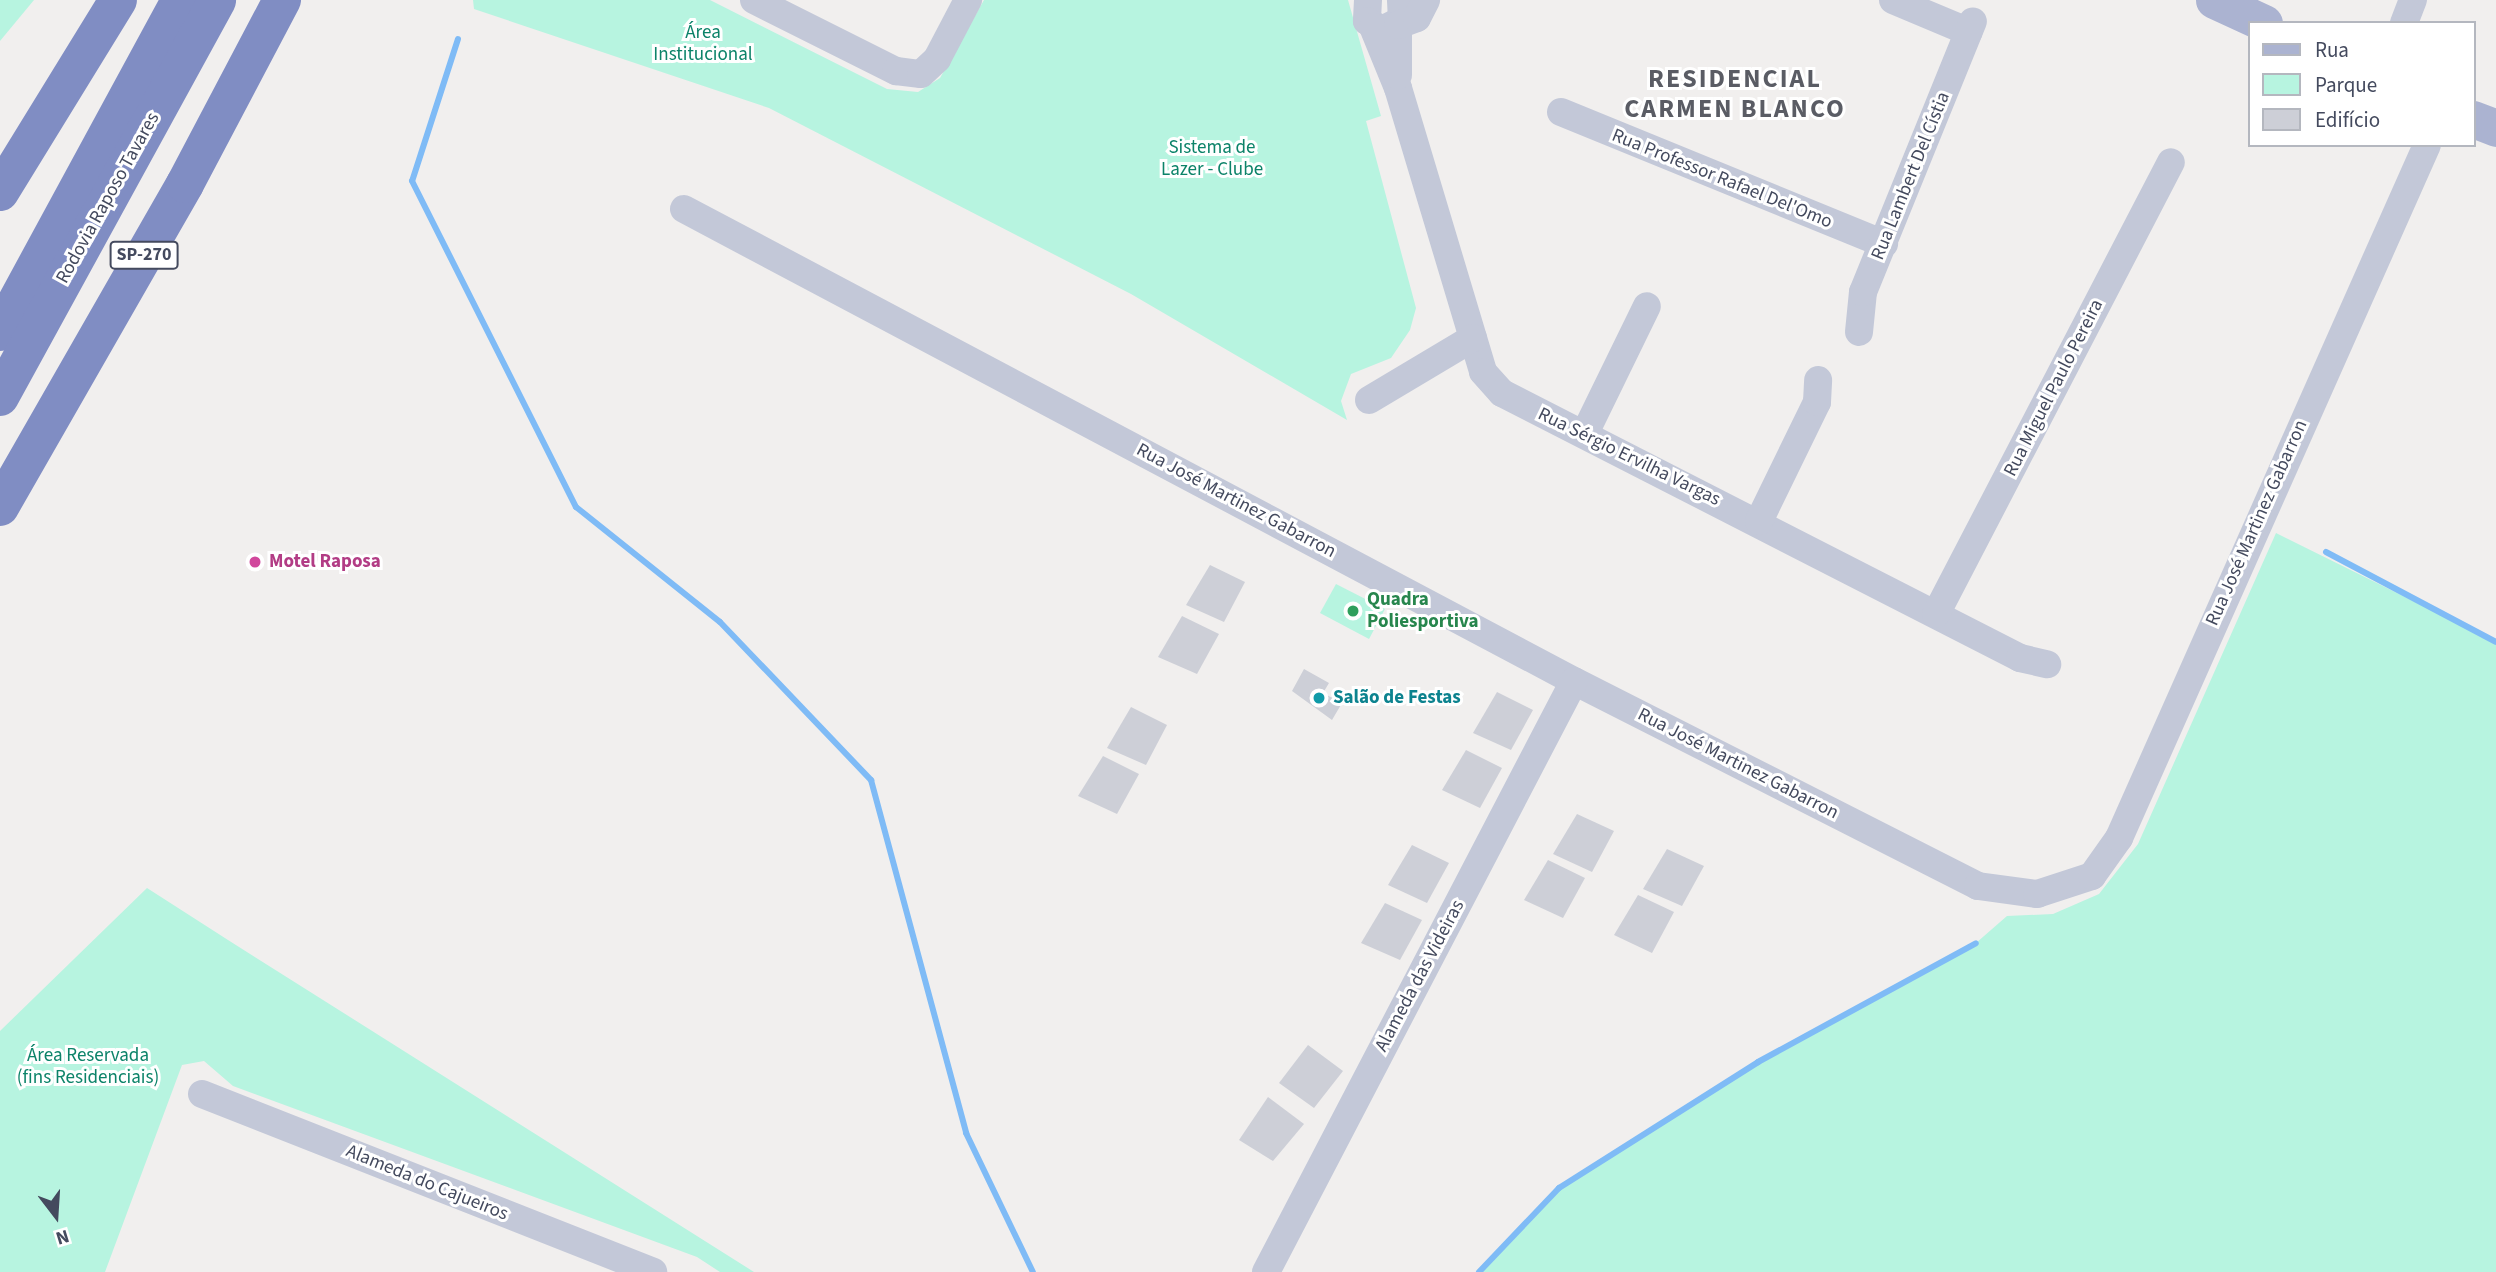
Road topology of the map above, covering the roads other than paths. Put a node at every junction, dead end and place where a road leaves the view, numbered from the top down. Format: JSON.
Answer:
{"nodes":[{"id":1,"x":118,"y":0,"type":"edge"},
{"id":2,"x":180,"y":0,"type":"edge"},
{"id":3,"x":217,"y":0,"type":"edge"},
{"id":4,"x":282,"y":0,"type":"edge"},
{"id":5,"x":754,"y":0,"type":"edge"},
{"id":6,"x":968,"y":0,"type":"edge"},
{"id":7,"x":1426,"y":0,"type":"edge"},
{"id":8,"x":1893,"y":0,"type":"edge"},
{"id":9,"x":2214,"y":0,"type":"edge"},
{"id":10,"x":2413,"y":0,"type":"edge"},
{"id":11,"x":1378,"y":9,"type":"edge"},
{"id":12,"x":2260,"y":21,"type":"edge"},
{"id":13,"x":2405,"y":21,"type":"edge"},
{"id":14,"x":1561,"y":112,"type":"dead end"},
{"id":15,"x":2475,"y":119,"type":"edge"},
{"id":16,"x":116,"y":121,"type":"junction"},
{"id":17,"x":2496,"y":128,"type":"edge"},
{"id":18,"x":2426,"y":147,"type":"edge"},
{"id":19,"x":2171,"y":162,"type":"dead end"},
{"id":20,"x":0,"y":192,"type":"edge"},
{"id":21,"x":684,"y":209,"type":"dead end"},
{"id":22,"x":1884,"y":244,"type":"junction"},
{"id":23,"x":0,"y":283,"type":"edge"},
{"id":24,"x":1647,"y":306,"type":"dead end"},
{"id":25,"x":0,"y":332,"type":"edge"},
{"id":26,"x":1859,"y":332,"type":"dead end"},
{"id":27,"x":1473,"y":338,"type":"junction"},
{"id":28,"x":1818,"y":380,"type":"dead end"},
{"id":29,"x":0,"y":397,"type":"edge"},
{"id":30,"x":1368,"y":400,"type":"dead end"},
{"id":31,"x":1585,"y":433,"type":"junction"},
{"id":32,"x":0,"y":507,"type":"edge"},
{"id":33,"x":1759,"y":521,"type":"junction"},
{"id":34,"x":1936,"y":614,"type":"junction"},
{"id":35,"x":2047,"y":664,"type":"dead end"},
{"id":36,"x":1574,"y":681,"type":"junction"},
{"id":37,"x":202,"y":1094,"type":"dead end"},
{"id":38,"x":653,"y":1272,"type":"edge"},
{"id":39,"x":1266,"y":1272,"type":"edge"}],
"edges":[{"from":1,"to":20,"type":"highway"},
{"from":2,"to":16,"type":"highway","name":"Rodovia Raposo Tavares"},
{"from":3,"to":29,"type":"highway","name":"Rodovia Raposo Tavares","number":"SP-270"},
{"from":4,"to":32,"type":"highway","number":"SP-270"},
{"from":5,"to":6,"type":"street"},
{"from":7,"to":11,"type":"street"},
{"from":8,"to":22,"type":"street","name":"Rua Lambert Del Cístia"},
{"from":9,"to":12,"type":"main road"},
{"from":10,"to":13,"type":"street"},
{"from":11,"to":27,"type":"street","name":"Rua Sérgio Ervilha Vargas"},
{"from":14,"to":22,"type":"street","name":"Rua Professor Rafael Del'Omo"},
{"from":15,"to":17,"type":"main road"},
{"from":16,"to":23,"type":"highway"},
{"from":16,"to":25,"type":"highway","name":"Rodovia Raposo Tavares"},
{"from":18,"to":36,"type":"street","name":"Rua José Martinez Gabarron"},
{"from":19,"to":34,"type":"street","name":"Rua Miguel Paulo Pereira"},
{"from":21,"to":36,"type":"street","name":"Rua José Martinez Gabarron"},
{"from":22,"to":26,"type":"street","name":"Rua Lambert Del Cístia"},
{"from":24,"to":31,"type":"street"},
{"from":27,"to":30,"type":"street"},
{"from":27,"to":31,"type":"street","name":"Rua Sérgio Ervilha Vargas"},
{"from":28,"to":33,"type":"street"},
{"from":31,"to":33,"type":"street","name":"Rua Sérgio Ervilha Vargas"},
{"from":33,"to":34,"type":"street","name":"Rua Sérgio Ervilha Vargas"},
{"from":34,"to":35,"type":"street","name":"Rua Sérgio Ervilha Vargas"},
{"from":36,"to":39,"type":"street","name":"Alameda das Videiras"},
{"from":37,"to":38,"type":"street","name":"Alameda do Cajueiros"}]}
